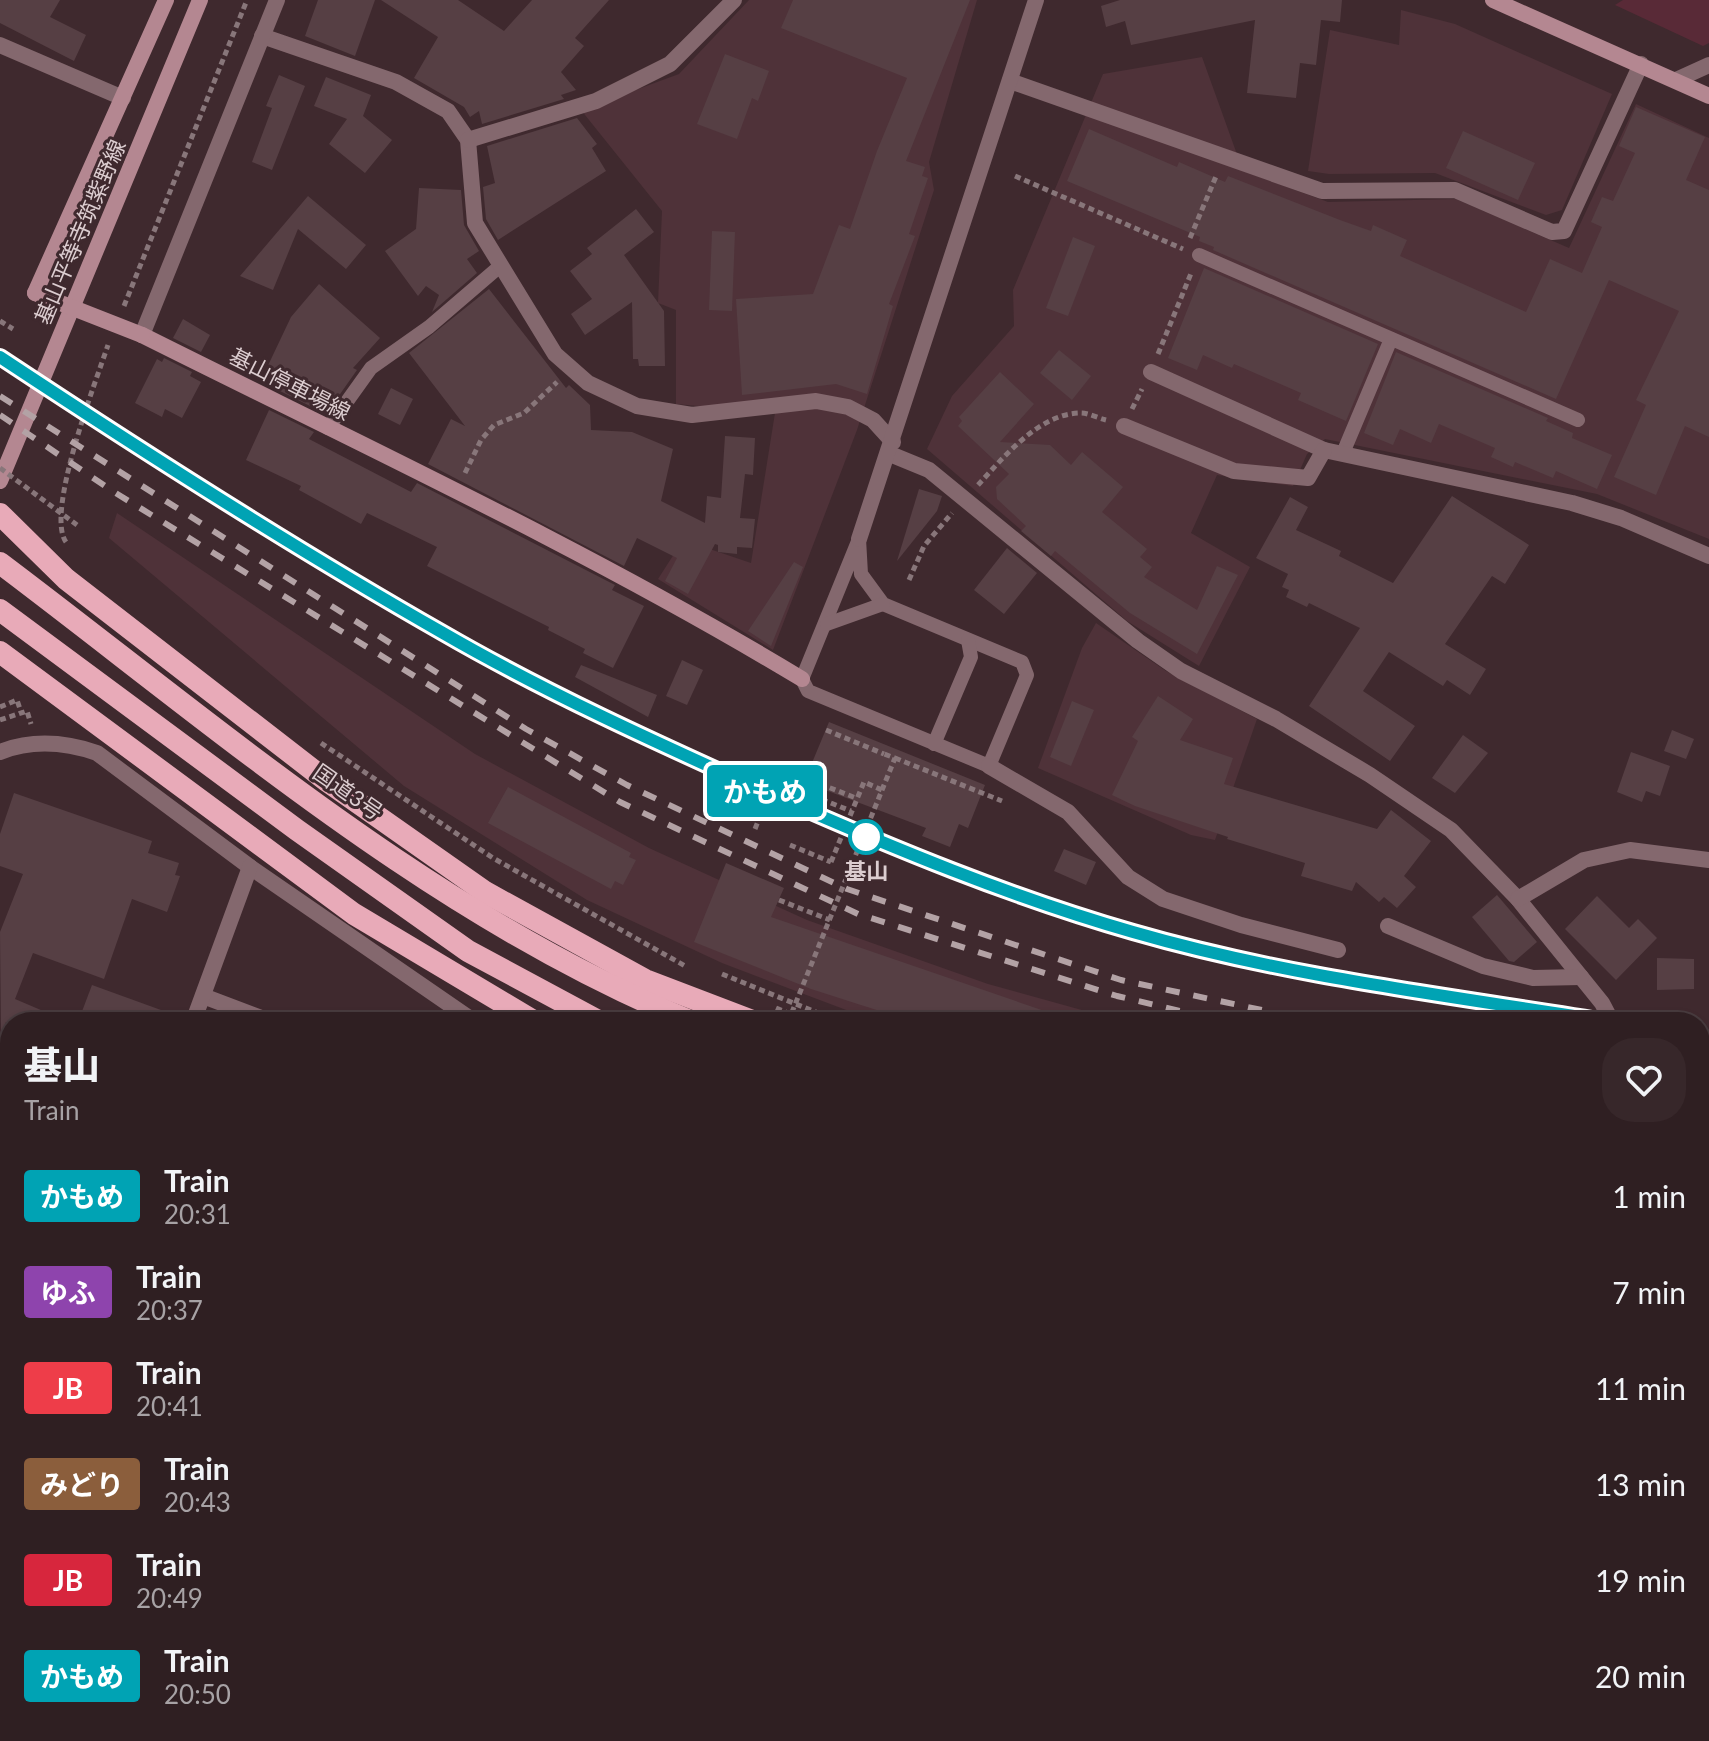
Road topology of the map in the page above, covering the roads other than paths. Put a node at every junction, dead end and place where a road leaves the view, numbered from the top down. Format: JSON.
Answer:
{"nodes":[{"id":1,"x":166,"y":0,"type":"edge"},
{"id":2,"x":200,"y":0,"type":"edge"},
{"id":3,"x":277,"y":0,"type":"edge"},
{"id":4,"x":734,"y":0,"type":"edge"},
{"id":5,"x":1036,"y":0,"type":"edge"},
{"id":6,"x":1493,"y":0,"type":"edge"},
{"id":7,"x":262,"y":36,"type":"junction"},
{"id":8,"x":0,"y":45,"type":"edge"},
{"id":9,"x":1641,"y":64,"type":"junction"},
{"id":10,"x":1709,"y":65,"type":"edge"},
{"id":11,"x":1676,"y":80,"type":"junction"},
{"id":12,"x":1010,"y":81,"type":"junction"},
{"id":13,"x":1709,"y":96,"type":"edge"},
{"id":14,"x":123,"y":98,"type":"junction"},
{"id":15,"x":468,"y":140,"type":"junction"},
{"id":16,"x":1199,"y":255,"type":"road end"},
{"id":17,"x":499,"y":267,"type":"junction"},
{"id":18,"x":142,"y":335,"type":"junction"},
{"id":19,"x":1391,"y":339,"type":"junction"},
{"id":20,"x":1151,"y":372,"type":"road end"},
{"id":21,"x":1578,"y":420,"type":"dead end"},
{"id":22,"x":1124,"y":426,"type":"road end"},
{"id":23,"x":328,"y":428,"type":"junction"},
{"id":24,"x":892,"y":448,"type":"junction"},
{"id":25,"x":1324,"y":450,"type":"junction"},
{"id":26,"x":1343,"y":453,"type":"junction"},
{"id":27,"x":0,"y":481,"type":"edge"},
{"id":28,"x":0,"y":514,"type":"edge"},
{"id":29,"x":859,"y":539,"type":"junction"},
{"id":30,"x":1709,"y":556,"type":"edge"},
{"id":31,"x":0,"y":563,"type":"edge"},
{"id":32,"x":883,"y":604,"type":"junction"},
{"id":33,"x":0,"y":610,"type":"edge"},
{"id":34,"x":827,"y":624,"type":"junction"},
{"id":35,"x":968,"y":640,"type":"junction"},
{"id":36,"x":0,"y":652,"type":"edge"},
{"id":37,"x":802,"y":679,"type":"junction"},
{"id":38,"x":934,"y":744,"type":"junction"},
{"id":39,"x":0,"y":752,"type":"edge"},
{"id":40,"x":989,"y":766,"type":"junction"},
{"id":41,"x":1709,"y":860,"type":"edge"},
{"id":42,"x":250,"y":867,"type":"junction"},
{"id":43,"x":1518,"y":899,"type":"junction"},
{"id":44,"x":1388,"y":926,"type":"dead end"},
{"id":45,"x":1338,"y":950,"type":"dead end"},
{"id":46,"x":1581,"y":977,"type":"junction"},
{"id":47,"x":203,"y":996,"type":"junction"},
{"id":48,"x":197,"y":1012,"type":"edge"},
{"id":49,"x":245,"y":1012,"type":"edge"},
{"id":50,"x":460,"y":1012,"type":"edge"},
{"id":51,"x":518,"y":1012,"type":"edge"},
{"id":52,"x":581,"y":1012,"type":"edge"},
{"id":53,"x":670,"y":1012,"type":"edge"},
{"id":54,"x":757,"y":1012,"type":"edge"},
{"id":55,"x":1605,"y":1012,"type":"edge"}],
"edges":[{"from":1,"to":14,"type":"main road","name":"基山停車場線"},
{"from":2,"to":27,"type":"main road","name":"基山平等寺筑紫野線"},
{"from":3,"to":7,"type":"street"},
{"from":4,"to":15,"type":"street"},
{"from":5,"to":12,"type":"street"},
{"from":6,"to":9,"type":"main road"},
{"from":7,"to":15,"type":"street"},
{"from":7,"to":18,"type":"street"},
{"from":8,"to":14,"type":"street"},
{"from":9,"to":11,"type":"main road"},
{"from":9,"to":12,"type":"street"},
{"from":10,"to":11,"type":"street"},
{"from":11,"to":13,"type":"main road"},
{"from":12,"to":24,"type":"street"},
{"from":14,"to":18,"type":"main road","name":"基山停車場線","bridge":true},
{"from":15,"to":17,"type":"street"},
{"from":16,"to":19,"type":"lane"},
{"from":17,"to":23,"type":"lane"},
{"from":17,"to":24,"type":"street"},
{"from":18,"to":23,"type":"main road","name":"基山停車場線"},
{"from":19,"to":21,"type":"lane"},
{"from":19,"to":26,"type":"lane"},
{"from":20,"to":25,"type":"street"},
{"from":22,"to":25,"type":"street"},
{"from":23,"to":37,"type":"main road","name":"基山停車場線"},
{"from":24,"to":29,"type":"street"},
{"from":24,"to":43,"type":"street"},
{"from":25,"to":26,"type":"street"},
{"from":26,"to":30,"type":"street"},
{"from":28,"to":54,"type":"highway"},
{"from":29,"to":32,"type":"lane"},
{"from":29,"to":34,"type":"lane"},
{"from":31,"to":53,"type":"highway","name":"国道3号"},
{"from":32,"to":34,"type":"lane"},
{"from":32,"to":35,"type":"lane"},
{"from":33,"to":52,"type":"highway"},
{"from":34,"to":37,"type":"lane"},
{"from":35,"to":38,"type":"lane"},
{"from":35,"to":40,"type":"lane"},
{"from":36,"to":51,"type":"highway"},
{"from":37,"to":38,"type":"lane"},
{"from":38,"to":40,"type":"lane"},
{"from":39,"to":42,"type":"street"},
{"from":40,"to":45,"type":"street"},
{"from":41,"to":43,"type":"street"},
{"from":42,"to":47,"type":"street"},
{"from":42,"to":50,"type":"street"},
{"from":43,"to":46,"type":"street"},
{"from":44,"to":46,"type":"street"},
{"from":46,"to":55,"type":"street"},
{"from":47,"to":48,"type":"street"},
{"from":47,"to":49,"type":"street"}]}
